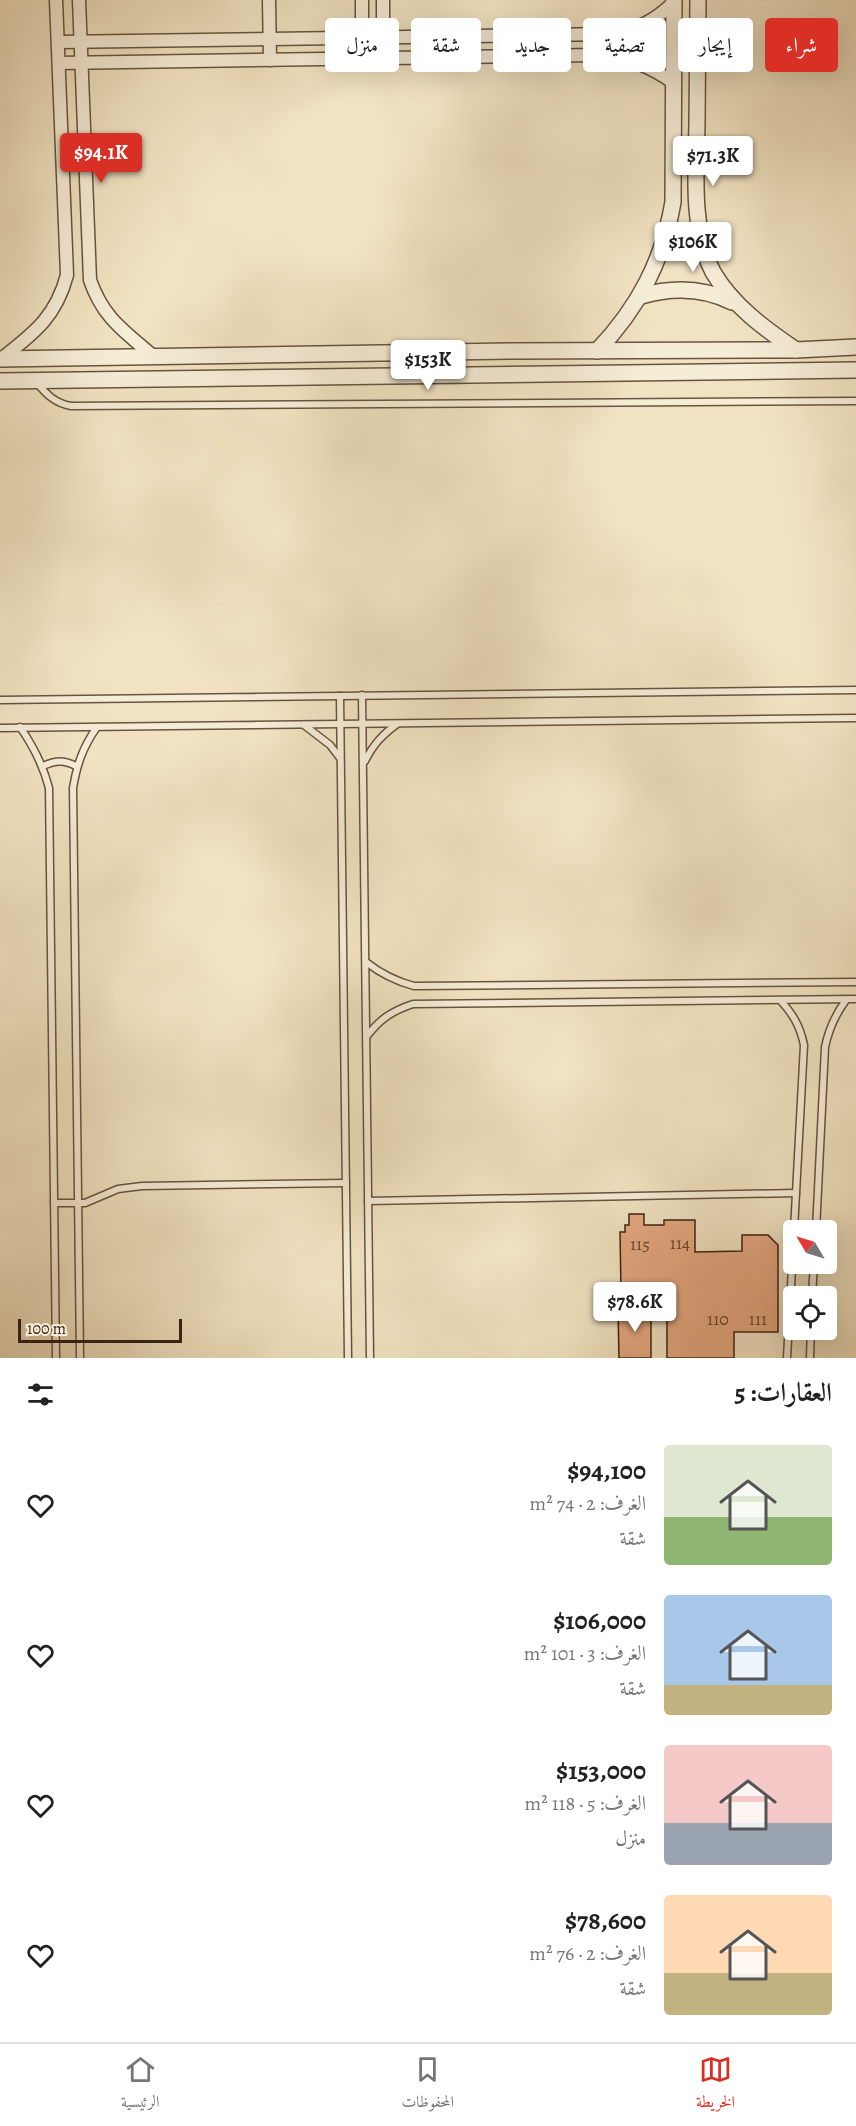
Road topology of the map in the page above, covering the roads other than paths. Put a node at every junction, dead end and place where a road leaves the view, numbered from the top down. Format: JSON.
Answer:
{"nodes":[{"id":1,"x":56,"y":0,"type":"edge"},
{"id":2,"x":79,"y":0,"type":"edge"},
{"id":3,"x":269,"y":0,"type":"edge"},
{"id":4,"x":362,"y":0,"type":"edge"},
{"id":5,"x":383,"y":0,"type":"edge"},
{"id":6,"x":698,"y":0,"type":"edge"},
{"id":7,"x":674,"y":1,"type":"edge"},
{"id":8,"x":362,"y":18,"type":"edge"},
{"id":9,"x":383,"y":18,"type":"edge"},
{"id":10,"x":481,"y":35,"type":"edge"},
{"id":11,"x":325,"y":38,"type":"edge"},
{"id":12,"x":269,"y":39,"type":"junction"},
{"id":13,"x":58,"y":42,"type":"junction"},
{"id":14,"x":80,"y":42,"type":"junction"},
{"id":15,"x":481,"y":56,"type":"edge"},
{"id":16,"x":325,"y":59,"type":"edge"},
{"id":17,"x":270,"y":60,"type":"junction"},
{"id":18,"x":81,"y":62,"type":"junction"},
{"id":19,"x":59,"y":63,"type":"junction"},
{"id":20,"x":674,"y":83,"type":"junction"},
{"id":21,"x":641,"y":296,"type":"junction"},
{"id":22,"x":740,"y":306,"type":"junction"},
{"id":23,"x":856,"y":347,"type":"edge"},
{"id":24,"x":796,"y":350,"type":"junction"},
{"id":25,"x":597,"y":351,"type":"junction"},
{"id":26,"x":365,"y":353,"type":"junction"},
{"id":27,"x":153,"y":356,"type":"junction"},
{"id":28,"x":1,"y":359,"type":"edge"},
{"id":29,"x":856,"y":370,"type":"edge"},
{"id":30,"x":366,"y":375,"type":"junction"},
{"id":31,"x":34,"y":380,"type":"junction"},
{"id":32,"x":0,"y":381,"type":"edge"},
{"id":33,"x":856,"y":401,"type":"edge"},
{"id":34,"x":856,"y":690,"type":"edge"},
{"id":35,"x":363,"y":695,"type":"junction"},
{"id":36,"x":340,"y":696,"type":"junction"},
{"id":37,"x":0,"y":700,"type":"edge"},
{"id":38,"x":856,"y":718,"type":"edge"},
{"id":39,"x":363,"y":723,"type":"junction"},
{"id":40,"x":398,"y":723,"type":"junction"},
{"id":41,"x":303,"y":724,"type":"junction"},
{"id":42,"x":341,"y":724,"type":"junction"},
{"id":43,"x":20,"y":727,"type":"junction"},
{"id":44,"x":97,"y":727,"type":"junction"},
{"id":45,"x":0,"y":728,"type":"edge"},
{"id":46,"x":341,"y":759,"type":"junction"},
{"id":47,"x":363,"y":765,"type":"junction"},
{"id":48,"x":43,"y":766,"type":"junction"},
{"id":49,"x":76,"y":766,"type":"junction"},
{"id":50,"x":366,"y":962,"type":"junction"},
{"id":51,"x":856,"y":982,"type":"edge"},
{"id":52,"x":856,"y":999,"type":"edge"},
{"id":53,"x":780,"y":1000,"type":"junction"},
{"id":54,"x":846,"y":1000,"type":"junction"},
{"id":55,"x":367,"y":1036,"type":"junction"},
{"id":56,"x":346,"y":1183,"type":"junction"},
{"id":57,"x":796,"y":1193,"type":"junction"},
{"id":58,"x":368,"y":1201,"type":"junction"},
{"id":59,"x":54,"y":1203,"type":"junction"},
{"id":60,"x":78,"y":1203,"type":"junction"},
{"id":61,"x":795,"y":1220,"type":"edge"},
{"id":62,"x":816,"y":1220,"type":"edge"},
{"id":63,"x":792,"y":1274,"type":"edge"},
{"id":64,"x":811,"y":1340,"type":"edge"},
{"id":65,"x":56,"y":1358,"type":"edge"},
{"id":66,"x":80,"y":1358,"type":"edge"},
{"id":67,"x":348,"y":1358,"type":"edge"},
{"id":68,"x":370,"y":1358,"type":"edge"},
{"id":69,"x":787,"y":1358,"type":"edge"},
{"id":70,"x":810,"y":1358,"type":"edge"}],
"edges":[{"from":1,"to":13,"type":"street"},
{"from":2,"to":14,"type":"street"},
{"from":3,"to":12,"type":"street"},
{"from":4,"to":8,"type":"street"},
{"from":5,"to":9,"type":"street"},
{"from":6,"to":22,"type":"street"},
{"from":7,"to":10,"type":"street"},
{"from":7,"to":20,"type":"street"},
{"from":11,"to":12,"type":"street"},
{"from":12,"to":14,"type":"street"},
{"from":12,"to":17,"type":"street"},
{"from":13,"to":14,"type":"street"},
{"from":13,"to":19,"type":"street"},
{"from":14,"to":18,"type":"street"},
{"from":15,"to":20,"type":"street"},
{"from":16,"to":17,"type":"street"},
{"from":17,"to":18,"type":"street"},
{"from":18,"to":19,"type":"street"},
{"from":18,"to":27,"type":"street"},
{"from":19,"to":28,"type":"street"},
{"from":20,"to":21,"type":"street"},
{"from":21,"to":22,"type":"street"},
{"from":21,"to":25,"type":"street"},
{"from":22,"to":24,"type":"street"},
{"from":23,"to":24,"type":"street"},
{"from":24,"to":25,"type":"street"},
{"from":25,"to":26,"type":"street"},
{"from":26,"to":27,"type":"street"},
{"from":26,"to":30,"type":"street"},
{"from":27,"to":28,"type":"street"},
{"from":29,"to":30,"type":"street"},
{"from":30,"to":31,"type":"street"},
{"from":31,"to":32,"type":"street"},
{"from":31,"to":33,"type":"lane"},
{"from":34,"to":35,"type":"lane"},
{"from":35,"to":36,"type":"lane"},
{"from":35,"to":39,"type":"lane"},
{"from":36,"to":37,"type":"lane"},
{"from":36,"to":42,"type":"lane"},
{"from":38,"to":40,"type":"lane"},
{"from":39,"to":40,"type":"lane"},
{"from":39,"to":42,"type":"lane"},
{"from":39,"to":47,"type":"lane"},
{"from":40,"to":47,"type":"lane"},
{"from":41,"to":42,"type":"lane"},
{"from":41,"to":44,"type":"lane"},
{"from":41,"to":46,"type":"lane"},
{"from":42,"to":46,"type":"lane"},
{"from":43,"to":44,"type":"lane"},
{"from":43,"to":45,"type":"lane"},
{"from":43,"to":48,"type":"lane"},
{"from":44,"to":49,"type":"lane"},
{"from":46,"to":56,"type":"lane"},
{"from":47,"to":50,"type":"lane"},
{"from":48,"to":49,"type":"lane"},
{"from":48,"to":59,"type":"lane"},
{"from":49,"to":60,"type":"lane"},
{"from":50,"to":51,"type":"lane"},
{"from":50,"to":55,"type":"lane"},
{"from":52,"to":54,"type":"lane"},
{"from":53,"to":54,"type":"lane"},
{"from":53,"to":55,"type":"lane"},
{"from":53,"to":57,"type":"lane"},
{"from":54,"to":62,"type":"lane"},
{"from":55,"to":58,"type":"lane"},
{"from":56,"to":60,"type":"lane"},
{"from":56,"to":67,"type":"lane"},
{"from":57,"to":58,"type":"lane"},
{"from":57,"to":61,"type":"lane"},
{"from":58,"to":68,"type":"lane"},
{"from":59,"to":60,"type":"lane"},
{"from":59,"to":65,"type":"lane"},
{"from":60,"to":66,"type":"lane"},
{"from":63,"to":69,"type":"lane"},
{"from":64,"to":70,"type":"lane"}]}
